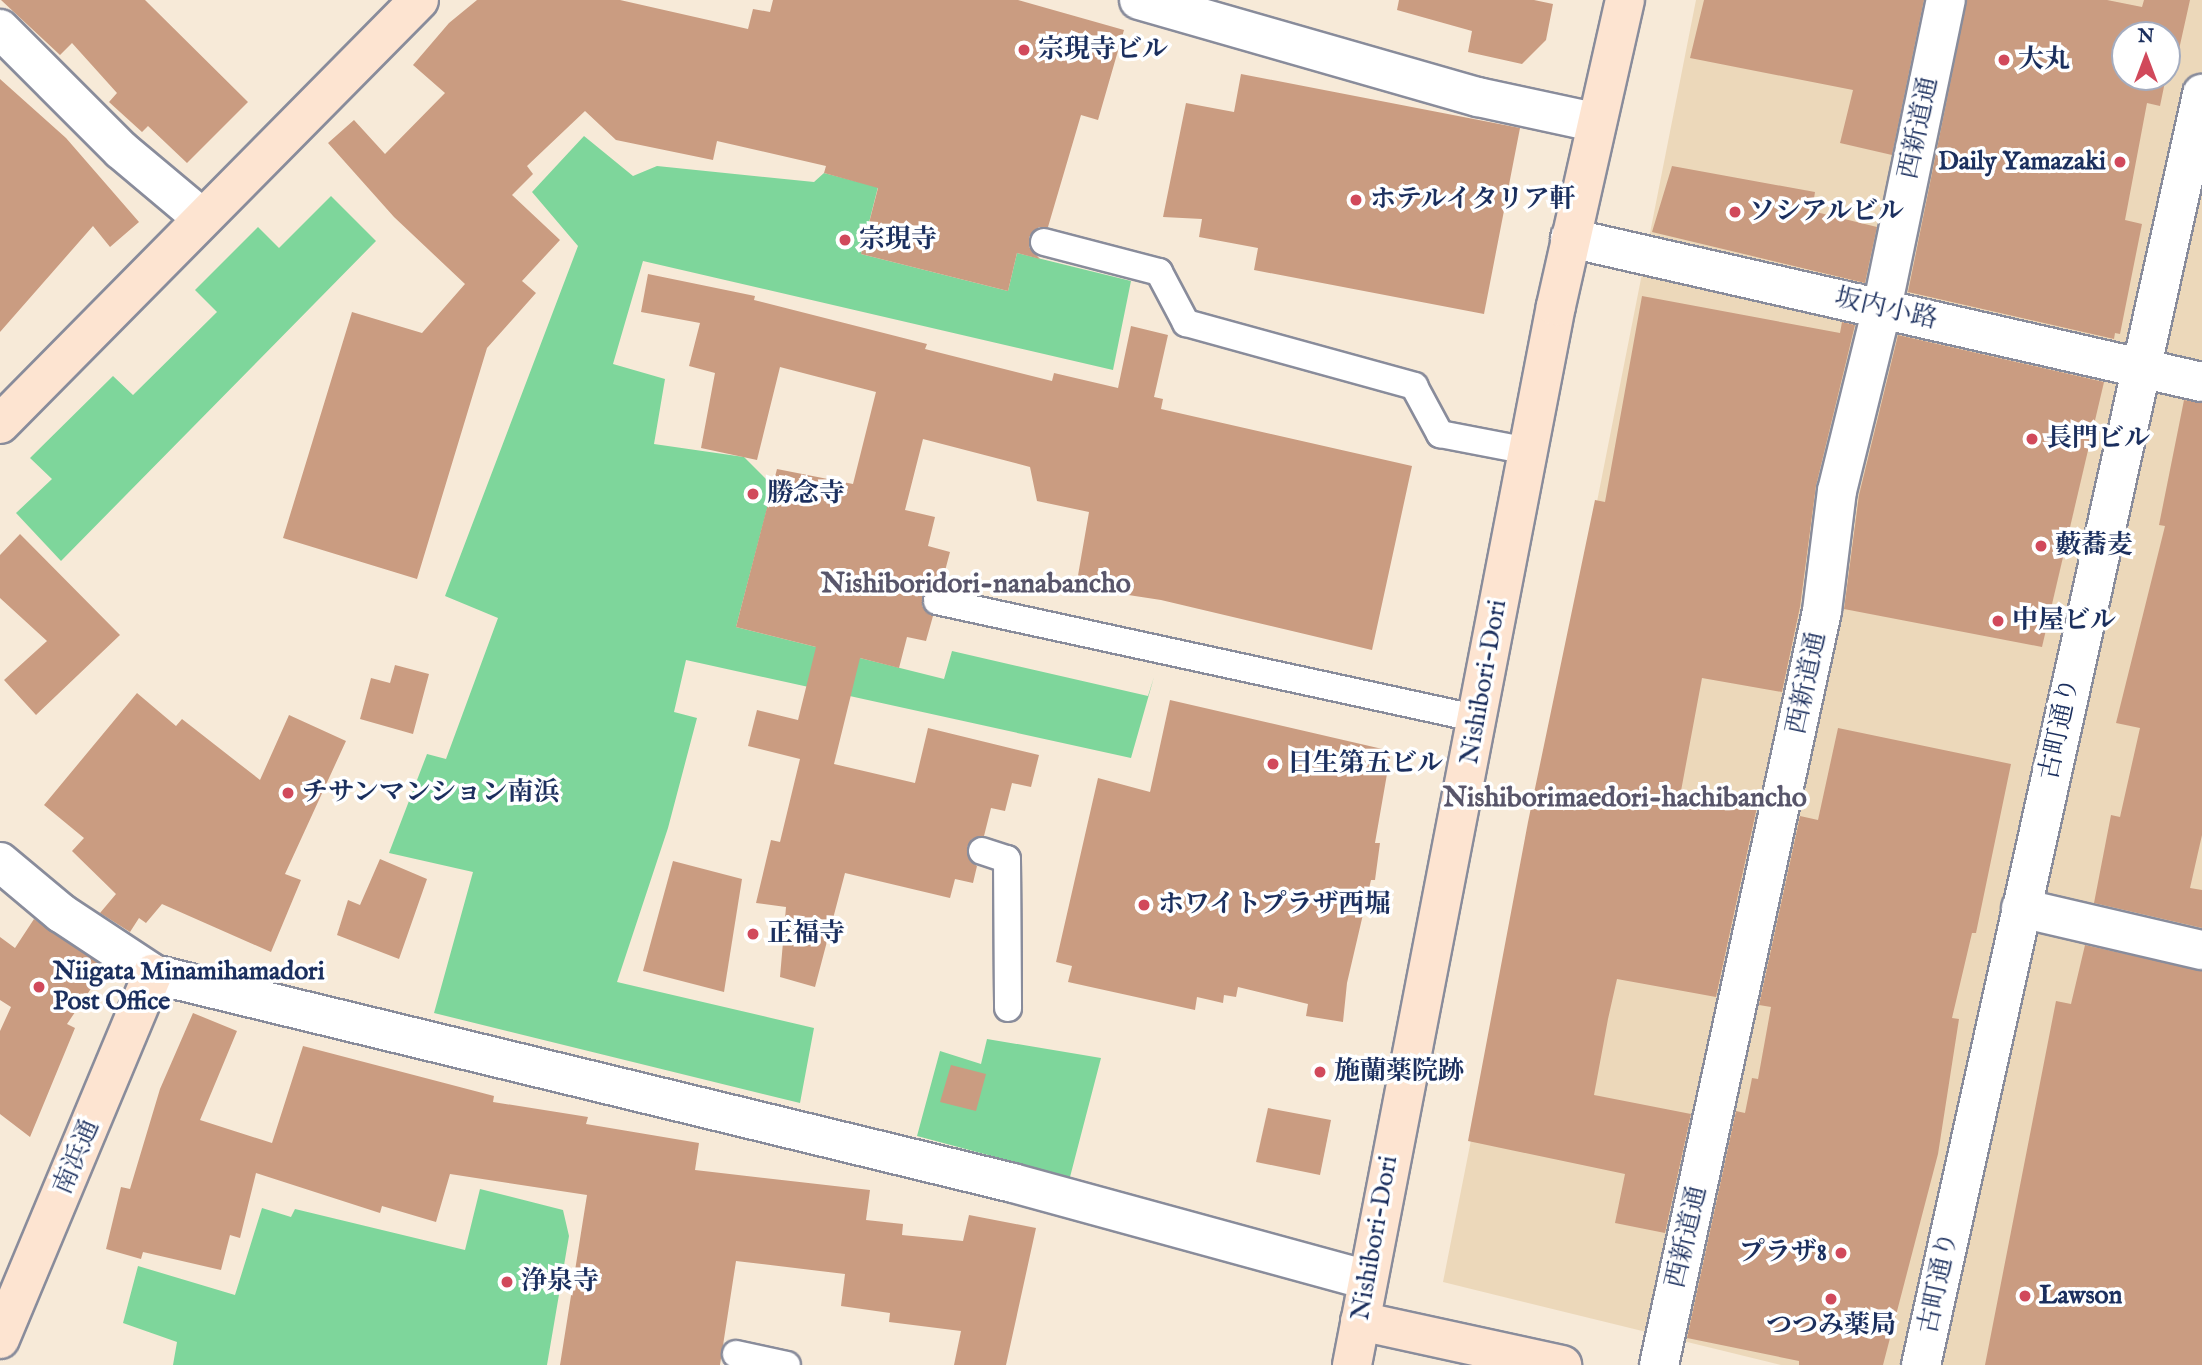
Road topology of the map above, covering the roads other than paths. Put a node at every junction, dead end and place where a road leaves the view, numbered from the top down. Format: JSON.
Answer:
{"nodes":[{"id":1,"x":419,"y":0,"type":"edge"},
{"id":2,"x":1139,"y":0,"type":"edge"},
{"id":3,"x":1625,"y":0,"type":"edge"},
{"id":4,"x":1946,"y":0,"type":"edge"},
{"id":5,"x":0,"y":29,"type":"edge"},
{"id":6,"x":2202,"y":94,"type":"edge"},
{"id":7,"x":1594,"y":122,"type":"junction"},
{"id":8,"x":202,"y":218,"type":"junction"},
{"id":9,"x":1570,"y":237,"type":"junction"},
{"id":10,"x":1044,"y":242,"type":"dead end"},
{"id":11,"x":1882,"y":308,"type":"junction"},
{"id":12,"x":2140,"y":367,"type":"junction"},
{"id":13,"x":2202,"y":382,"type":"edge"},
{"id":14,"x":0,"y":424,"type":"edge"},
{"id":15,"x":1528,"y":451,"type":"junction"},
{"id":16,"x":937,"y":601,"type":"dead end"},
{"id":17,"x":1479,"y":719,"type":"junction"},
{"id":18,"x":982,"y":851,"type":"dead end"},
{"id":19,"x":0,"y":862,"type":"edge"},
{"id":20,"x":2021,"y":908,"type":"junction"},
{"id":21,"x":2202,"y":950,"type":"edge"},
{"id":22,"x":153,"y":974,"type":"junction"},
{"id":23,"x":1008,"y":1008,"type":"dead end"},
{"id":24,"x":1367,"y":1280,"type":"junction"},
{"id":25,"x":1360,"y":1321,"type":"junction"},
{"id":26,"x":0,"y":1339,"type":"edge"},
{"id":27,"x":736,"y":1354,"type":"dead end"},
{"id":28,"x":787,"y":1365,"type":"edge"},
{"id":29,"x":1352,"y":1365,"type":"edge"},
{"id":30,"x":1562,"y":1365,"type":"edge"},
{"id":31,"x":1659,"y":1365,"type":"edge"},
{"id":32,"x":1921,"y":1365,"type":"edge"}],
"edges":[{"from":1,"to":8,"type":"street"},
{"from":2,"to":7,"type":"street"},
{"from":3,"to":7,"type":"street","name":"Nishibori-Dori"},
{"from":4,"to":11,"type":"street","name":"西新道通"},
{"from":5,"to":8,"type":"street"},
{"from":6,"to":12,"type":"street","name":"古町通り"},
{"from":7,"to":9,"type":"street","name":"Nishibori-Dori"},
{"from":8,"to":14,"type":"street"},
{"from":9,"to":11,"type":"street","name":"坂内小路"},
{"from":9,"to":15,"type":"street","name":"Nishibori-Dori"},
{"from":10,"to":15,"type":"lane"},
{"from":11,"to":12,"type":"street","name":"坂内小路"},
{"from":11,"to":31,"type":"street","name":"西新道通"},
{"from":12,"to":13,"type":"street","name":"坂内小路"},
{"from":12,"to":20,"type":"street","name":"古町通り"},
{"from":15,"to":17,"type":"street","name":"Nishibori-Dori"},
{"from":16,"to":17,"type":"lane"},
{"from":17,"to":24,"type":"street","name":"Nishibori-Dori"},
{"from":18,"to":23,"type":"lane"},
{"from":19,"to":22,"type":"street"},
{"from":20,"to":21,"type":"street"},
{"from":20,"to":32,"type":"street","name":"古町通り"},
{"from":22,"to":24,"type":"street"},
{"from":22,"to":26,"type":"street","name":"南浜通"},
{"from":24,"to":25,"type":"street","name":"Nishibori-Dori"},
{"from":25,"to":29,"type":"street","name":"Nishibori-Dori"},
{"from":25,"to":30,"type":"street"},
{"from":27,"to":28,"type":"lane"}]}
